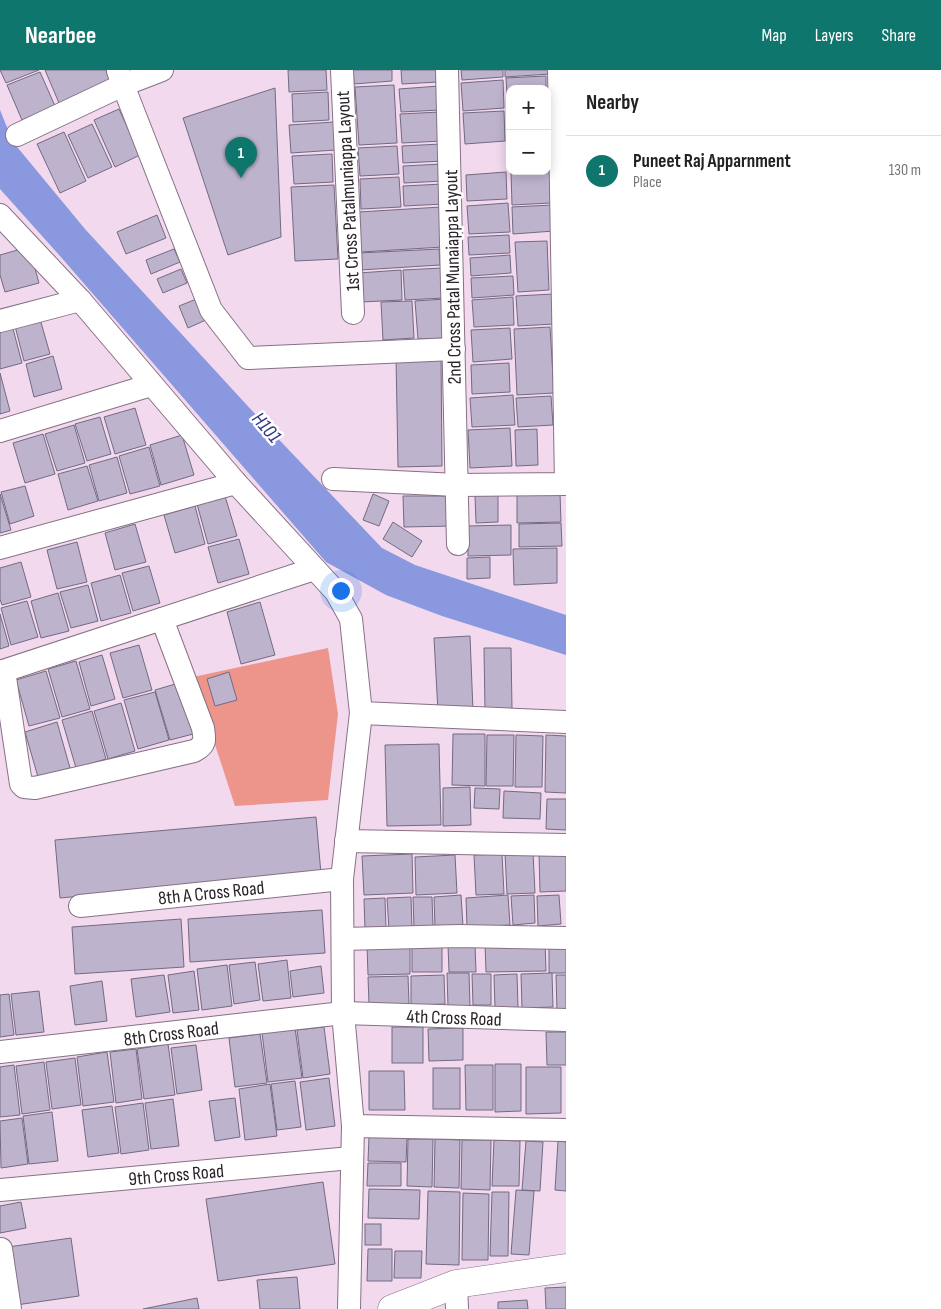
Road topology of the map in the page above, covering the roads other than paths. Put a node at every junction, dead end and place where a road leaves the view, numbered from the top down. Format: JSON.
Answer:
{"nodes":[{"id":1,"x":162,"y":70,"type":"edge"},
{"id":2,"x":342,"y":70,"type":"edge"},
{"id":3,"x":447,"y":70,"type":"edge"},
{"id":4,"x":559,"y":70,"type":"edge"},
{"id":5,"x":120,"y":77,"type":"edge"},
{"id":6,"x":17,"y":136,"type":"dead end"},
{"id":7,"x":0,"y":215,"type":"edge"},
{"id":8,"x":80,"y":300,"type":"junction"},
{"id":9,"x":352,"y":312,"type":"dead end"},
{"id":10,"x":0,"y":320,"type":"edge"},
{"id":11,"x":454,"y":349,"type":"junction"},
{"id":12,"x":151,"y":385,"type":"junction"},
{"id":13,"x":0,"y":431,"type":"edge"},
{"id":14,"x":333,"y":479,"type":"dead end"},
{"id":15,"x":236,"y":484,"type":"junction"},
{"id":16,"x":566,"y":484,"type":"edge"},
{"id":17,"x":457,"y":485,"type":"junction"},
{"id":18,"x":458,"y":544,"type":"dead end"},
{"id":19,"x":0,"y":548,"type":"edge"},
{"id":20,"x":314,"y":569,"type":"junction"},
{"id":21,"x":162,"y":619,"type":"junction"},
{"id":22,"x":2,"y":671,"type":"edge"},
{"id":23,"x":361,"y":713,"type":"junction"},
{"id":24,"x":566,"y":722,"type":"edge"},
{"id":25,"x":10,"y":775,"type":"edge"},
{"id":26,"x":346,"y":841,"type":"junction"},
{"id":27,"x":566,"y":846,"type":"edge"},
{"id":28,"x":342,"y":879,"type":"junction"},
{"id":29,"x":80,"y":906,"type":"dead end"},
{"id":30,"x":566,"y":938,"type":"edge"},
{"id":31,"x":343,"y":940,"type":"junction"},
{"id":32,"x":342,"y":1013,"type":"junction"},
{"id":33,"x":566,"y":1020,"type":"edge"},
{"id":34,"x":0,"y":1052,"type":"edge"},
{"id":35,"x":353,"y":1126,"type":"junction"},
{"id":36,"x":566,"y":1130,"type":"edge"},
{"id":37,"x":351,"y":1158,"type":"junction"},
{"id":38,"x":0,"y":1190,"type":"edge"},
{"id":39,"x":1,"y":1249,"type":"edge"},
{"id":40,"x":566,"y":1268,"type":"edge"},
{"id":41,"x":456,"y":1296,"type":"edge"},
{"id":42,"x":10,"y":1309,"type":"edge"},
{"id":43,"x":349,"y":1309,"type":"edge"},
{"id":44,"x":392,"y":1309,"type":"edge"}],
"edges":[{"from":1,"to":5,"type":"street"},
{"from":2,"to":9,"type":"street","name":"1st Cross Patalmuniappa Layout"},
{"from":3,"to":11,"type":"street","name":"2nd Cross Patal Munaiappa Layout"},
{"from":4,"to":16,"type":"street"},
{"from":5,"to":6,"type":"street"},
{"from":5,"to":11,"type":"street"},
{"from":7,"to":8,"type":"street"},
{"from":8,"to":10,"type":"street"},
{"from":8,"to":12,"type":"street"},
{"from":11,"to":17,"type":"street","name":"2nd Cross Patal Munaiappa Layout"},
{"from":12,"to":13,"type":"street"},
{"from":12,"to":15,"type":"street"},
{"from":14,"to":17,"type":"street"},
{"from":15,"to":19,"type":"street"},
{"from":15,"to":20,"type":"street"},
{"from":16,"to":17,"type":"street"},
{"from":17,"to":18,"type":"street","name":"2nd Cross Patal Munaiappa Layout"},
{"from":20,"to":21,"type":"street"},
{"from":20,"to":23,"type":"street"},
{"from":21,"to":22,"type":"street"},
{"from":21,"to":25,"type":"street"},
{"from":22,"to":25,"type":"street"},
{"from":23,"to":24,"type":"street"},
{"from":23,"to":26,"type":"street"},
{"from":26,"to":27,"type":"street"},
{"from":26,"to":28,"type":"street"},
{"from":28,"to":29,"type":"street","name":"8th A Cross Road"},
{"from":28,"to":31,"type":"street"},
{"from":30,"to":31,"type":"street"},
{"from":31,"to":32,"type":"street"},
{"from":32,"to":33,"type":"street","name":"4th Cross Road"},
{"from":32,"to":34,"type":"street","name":"8th Cross Road"},
{"from":32,"to":35,"type":"street"},
{"from":35,"to":36,"type":"street"},
{"from":35,"to":37,"type":"street"},
{"from":37,"to":38,"type":"street","name":"9th Cross Road"},
{"from":37,"to":43,"type":"street"},
{"from":39,"to":42,"type":"street"},
{"from":40,"to":41,"type":"street"},
{"from":41,"to":44,"type":"street"}]}
